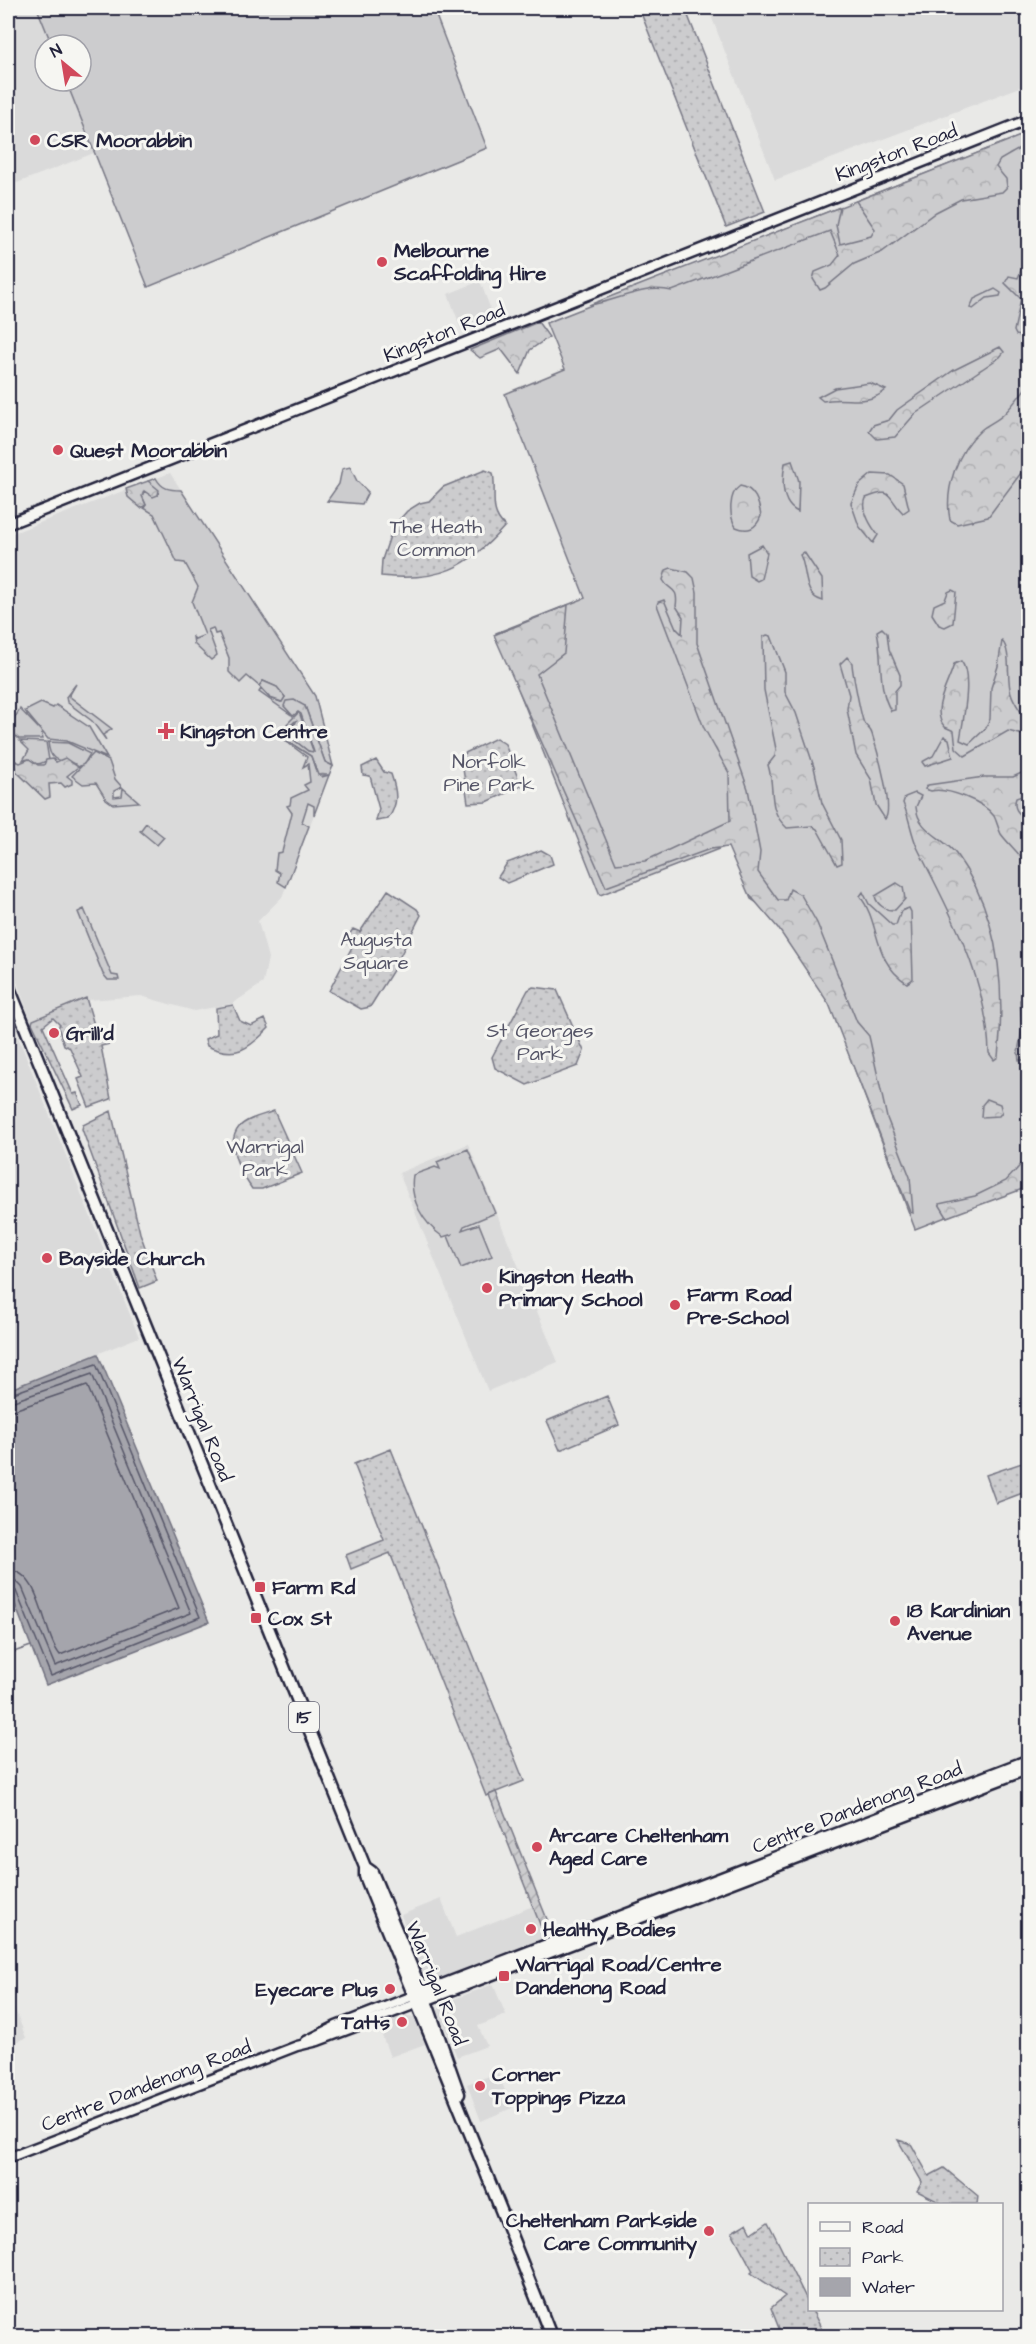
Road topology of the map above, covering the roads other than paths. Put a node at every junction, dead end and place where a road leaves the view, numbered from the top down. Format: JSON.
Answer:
{"nodes":[{"id":1,"x":1029,"y":120,"type":"edge"},
{"id":2,"x":8,"y":524,"type":"edge"},
{"id":3,"x":8,"y":985,"type":"edge"},
{"id":4,"x":1029,"y":1760,"type":"edge"},
{"id":5,"x":1029,"y":1769,"type":"edge"},
{"id":6,"x":419,"y":1998,"type":"junction"},
{"id":7,"x":8,"y":2158,"type":"edge"},
{"id":8,"x":551,"y":2337,"type":"edge"}],
"edges":[{"from":1,"to":2,"type":"main road","name":"Kingston Road"},
{"from":3,"to":6,"type":"highway","name":"Warrigal Road","number":"15"},
{"from":4,"to":6,"type":"main road","name":"Centre Dandenong Road"},
{"from":5,"to":6,"type":"main road","name":"Centre Dandenong Road"},
{"from":6,"to":7,"type":"main road","name":"Centre Dandenong Road"},
{"from":6,"to":8,"type":"highway","name":"Warrigal Road","number":"15"}]}
